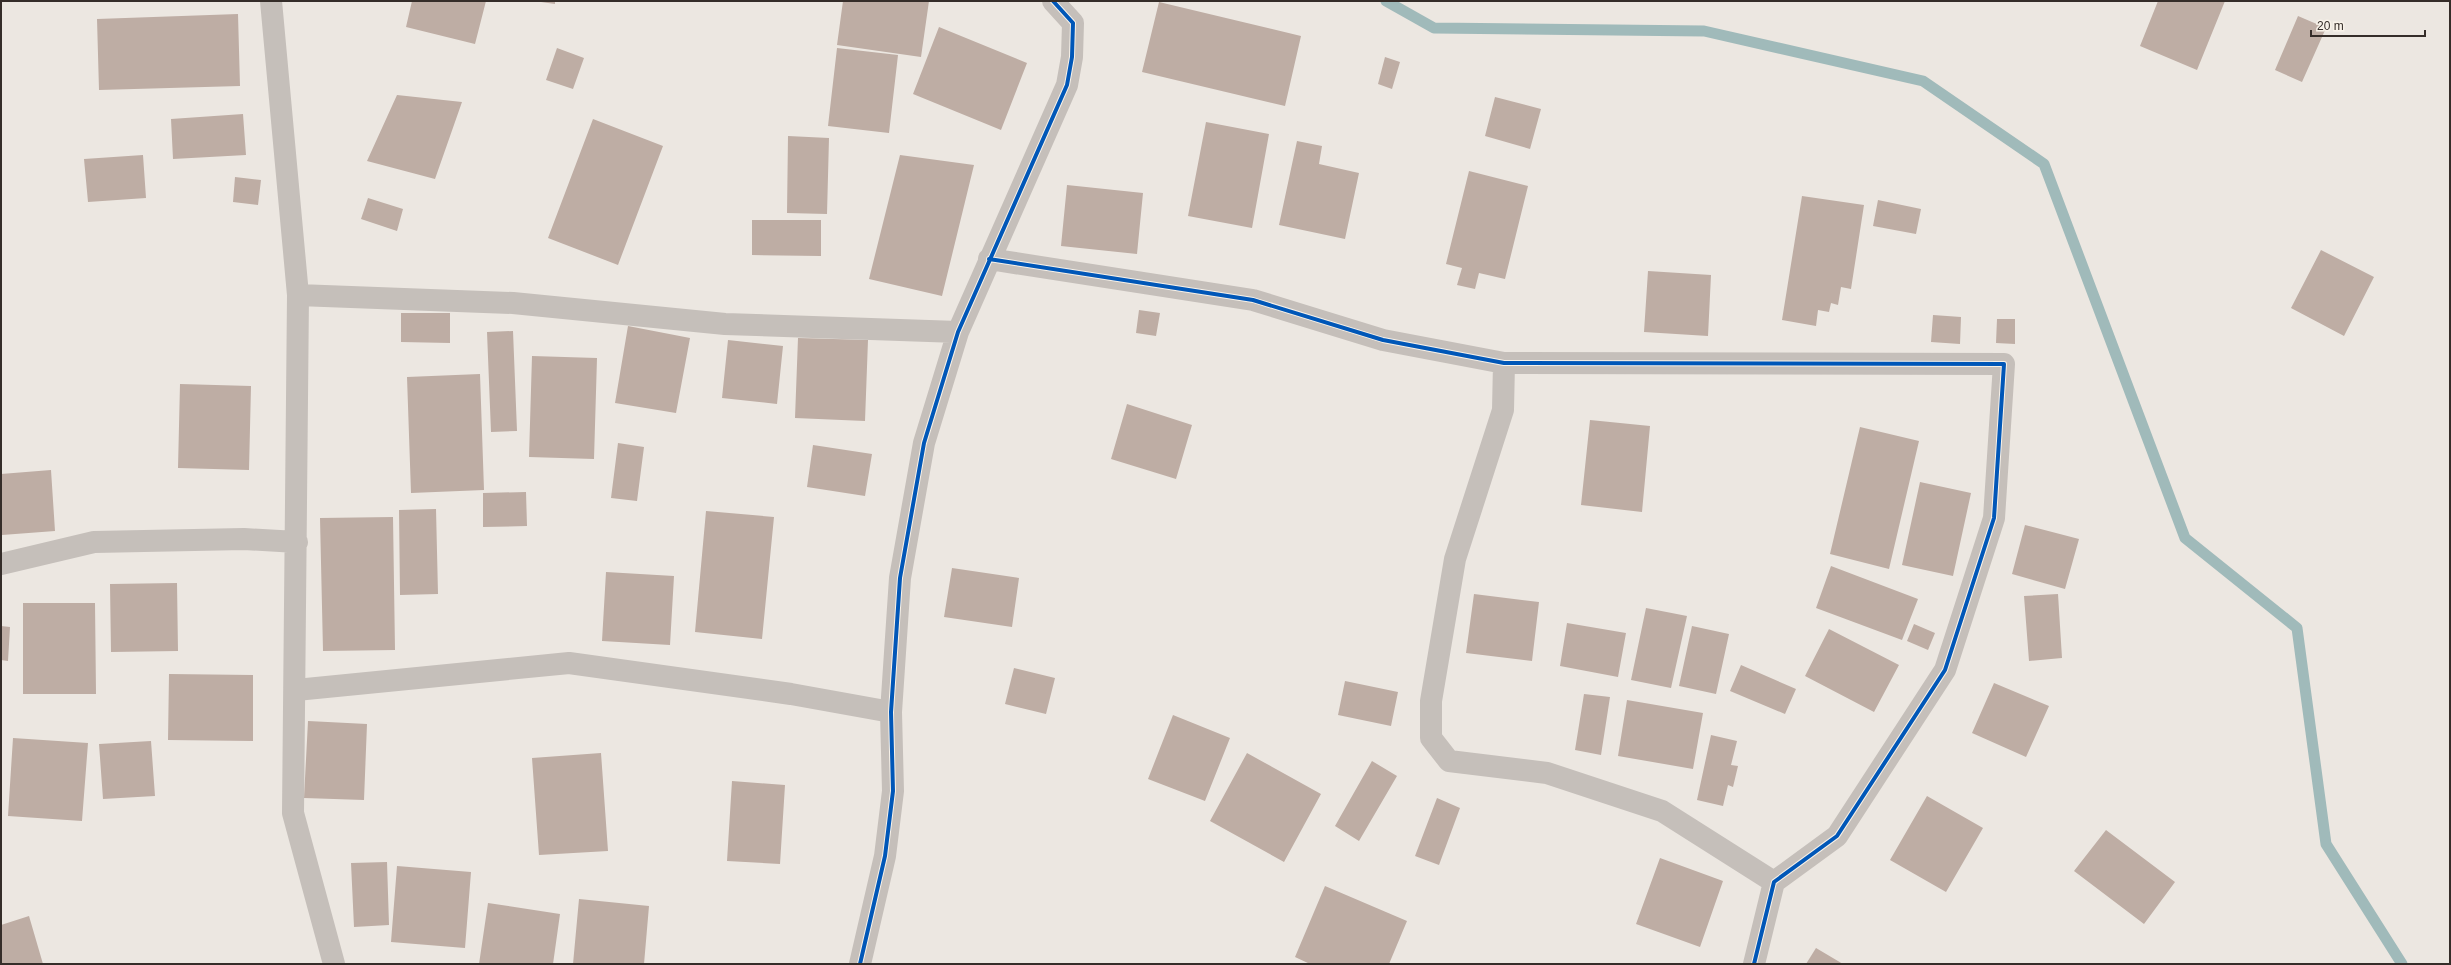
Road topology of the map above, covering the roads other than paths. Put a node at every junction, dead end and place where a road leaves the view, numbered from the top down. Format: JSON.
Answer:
{"nodes":[{"id":1,"x":271,"y":1,"type":"edge"},
{"id":2,"x":1053,"y":1,"type":"edge"},
{"id":3,"x":989,"y":259,"type":"junction"},
{"id":4,"x":298,"y":295,"type":"junction"},
{"id":5,"x":958,"y":332,"type":"junction"},
{"id":6,"x":1504,"y":363,"type":"junction"},
{"id":7,"x":297,"y":542,"type":"junction"},
{"id":8,"x":1,"y":564,"type":"edge"},
{"id":9,"x":296,"y":690,"type":"junction"},
{"id":10,"x":890,"y":712,"type":"junction"},
{"id":11,"x":1774,"y":882,"type":"junction"},
{"id":12,"x":334,"y":964,"type":"edge"},
{"id":13,"x":860,"y":964,"type":"edge"},
{"id":14,"x":1754,"y":964,"type":"edge"}],
"edges":[{"from":1,"to":4,"type":"street"},
{"from":2,"to":3,"type":"street"},
{"from":3,"to":5,"type":"street"},
{"from":3,"to":6,"type":"street"},
{"from":4,"to":5,"type":"street"},
{"from":4,"to":7,"type":"street"},
{"from":5,"to":10,"type":"street"},
{"from":6,"to":11,"type":"street"},
{"from":6,"to":11,"type":"street"},
{"from":7,"to":8,"type":"street"},
{"from":7,"to":9,"type":"street"},
{"from":9,"to":10,"type":"street"},
{"from":9,"to":12,"type":"street"},
{"from":10,"to":13,"type":"street"},
{"from":11,"to":14,"type":"street"}]}
